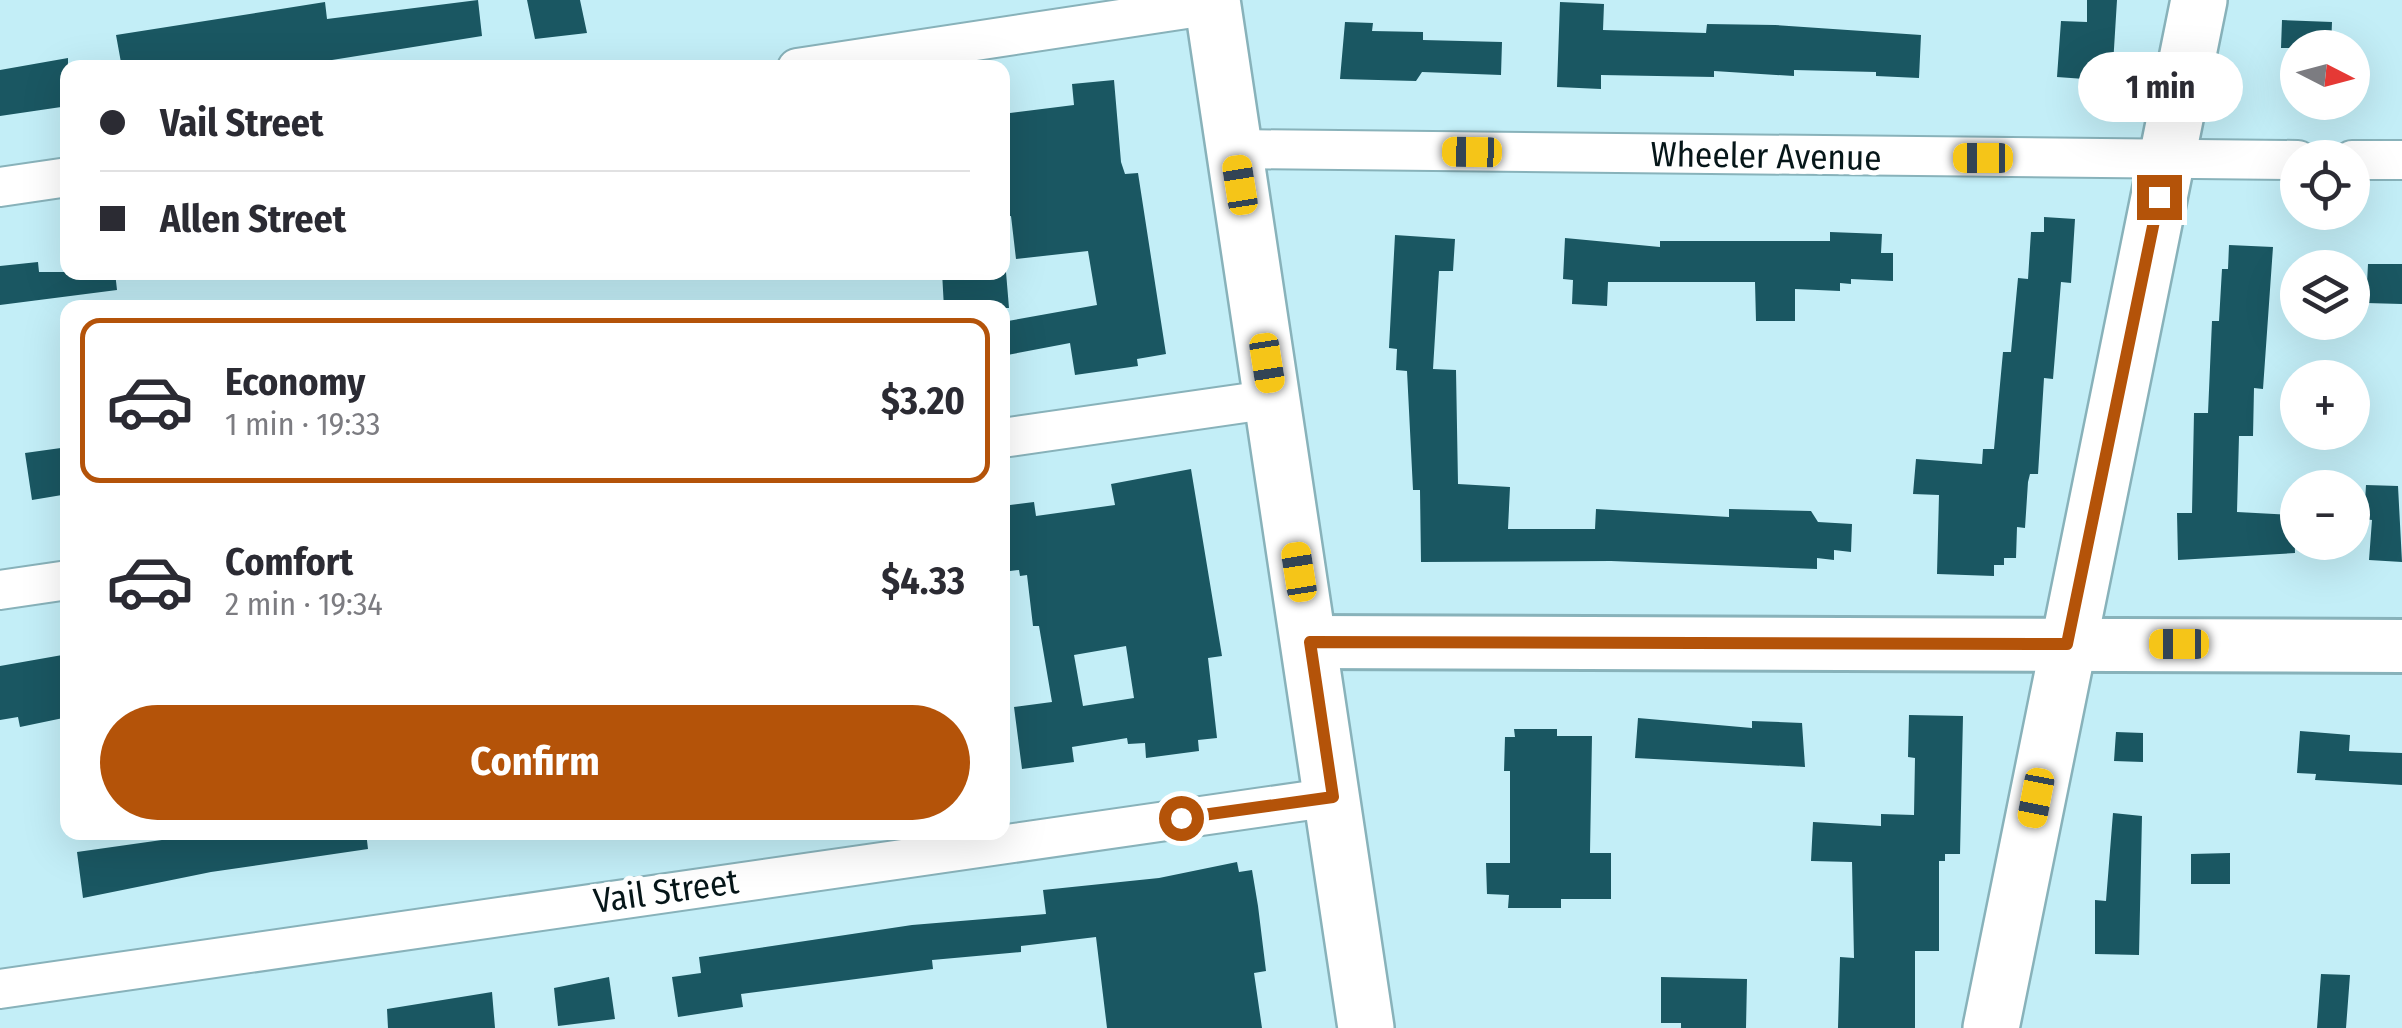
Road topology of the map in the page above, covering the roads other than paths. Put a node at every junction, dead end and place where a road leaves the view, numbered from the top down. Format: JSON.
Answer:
{"nodes":[{"id":1,"x":2198,"y":0,"type":"edge"},
{"id":2,"x":1213,"y":2,"type":"edge"},
{"id":3,"x":847,"y":60,"type":"edge"},
{"id":4,"x":1235,"y":149,"type":"junction"},
{"id":5,"x":2166,"y":160,"type":"junction"},
{"id":6,"x":2280,"y":160,"type":"edge"},
{"id":7,"x":2370,"y":160,"type":"edge"},
{"id":8,"x":2402,"y":160,"type":"edge"},
{"id":9,"x":60,"y":177,"type":"edge"},
{"id":10,"x":0,"y":186,"type":"edge"},
{"id":11,"x":1273,"y":399,"type":"junction"},
{"id":12,"x":1010,"y":437,"type":"edge"},
{"id":13,"x":60,"y":581,"type":"edge"},
{"id":14,"x":0,"y":590,"type":"edge"},
{"id":15,"x":1310,"y":642,"type":"junction"},
{"id":16,"x":2067,"y":644,"type":"junction"},
{"id":17,"x":2402,"y":646,"type":"edge"},
{"id":18,"x":1333,"y":797,"type":"junction"},
{"id":19,"x":0,"y":989,"type":"edge"},
{"id":20,"x":1366,"y":1028,"type":"edge"},
{"id":21,"x":1991,"y":1028,"type":"edge"}],
"edges":[{"from":1,"to":5,"type":"main road"},
{"from":2,"to":3,"type":"street"},
{"from":2,"to":4,"type":"main road"},
{"from":4,"to":5,"type":"street","name":"Wheeler Avenue"},
{"from":4,"to":11,"type":"main road"},
{"from":5,"to":6,"type":"street","name":"Wheeler Avenue"},
{"from":5,"to":16,"type":"main road"},
{"from":7,"to":8,"type":"street"},
{"from":9,"to":10,"type":"street"},
{"from":11,"to":12,"type":"street"},
{"from":11,"to":15,"type":"main road"},
{"from":13,"to":14,"type":"street"},
{"from":15,"to":16,"type":"street"},
{"from":15,"to":18,"type":"main road"},
{"from":16,"to":17,"type":"street"},
{"from":16,"to":21,"type":"main road"},
{"from":18,"to":19,"type":"street","name":"Vail Street"},
{"from":18,"to":20,"type":"main road"}]}
